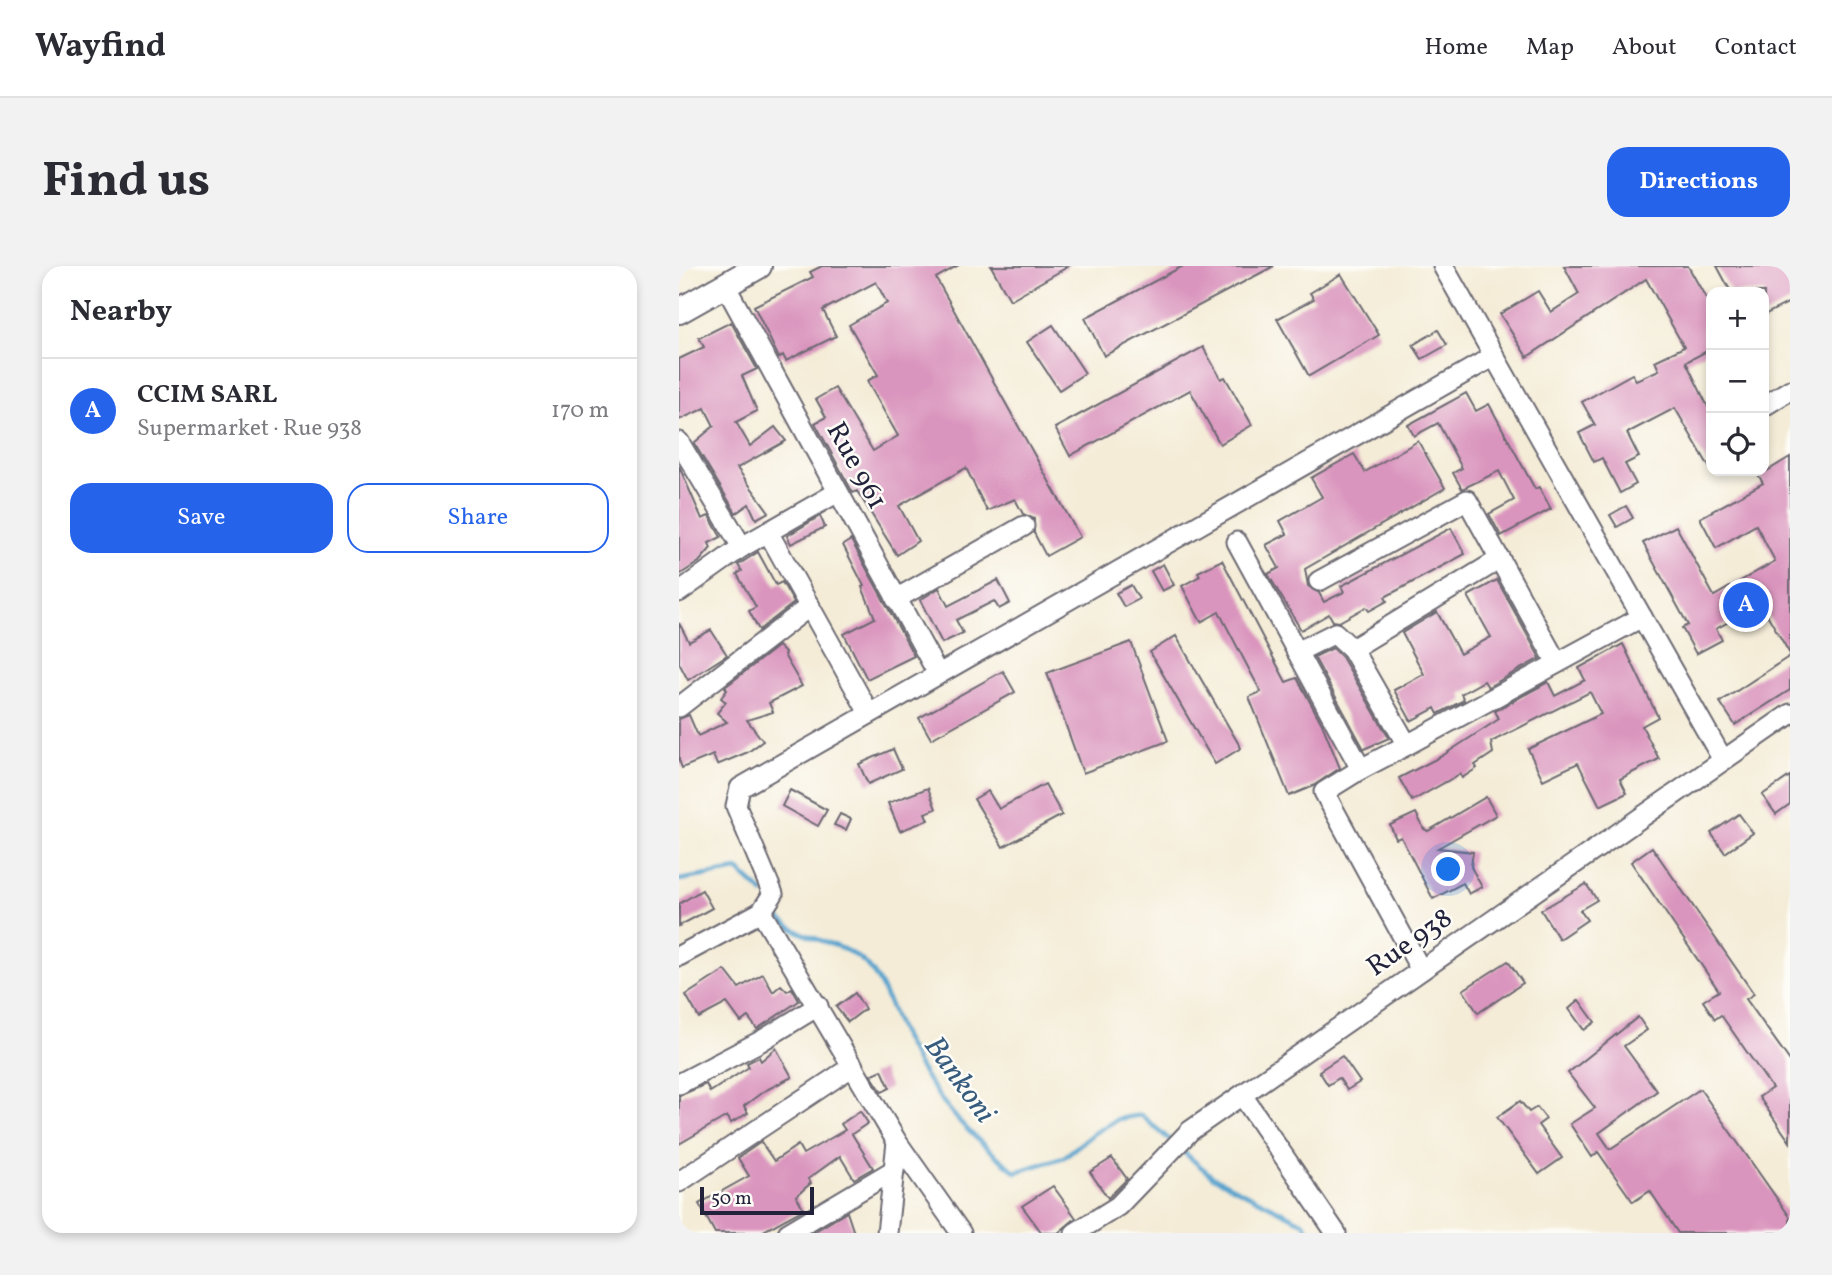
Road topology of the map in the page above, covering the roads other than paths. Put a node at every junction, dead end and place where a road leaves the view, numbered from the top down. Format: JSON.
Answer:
{"nodes":[{"id":1,"x":759,"y":266,"type":"edge"},
{"id":2,"x":1443,"y":266,"type":"edge"},
{"id":3,"x":725,"y":285,"type":"junction"},
{"id":4,"x":679,"y":311,"type":"edge"},
{"id":5,"x":1494,"y":356,"type":"junction"},
{"id":6,"x":1790,"y":390,"type":"edge"},
{"id":7,"x":1769,"y":403,"type":"edge"},
{"id":8,"x":679,"y":442,"type":"edge"},
{"id":9,"x":838,"y":492,"type":"junction"},
{"id":10,"x":1024,"y":526,"type":"dead end"},
{"id":11,"x":768,"y":532,"type":"junction"},
{"id":12,"x":1237,"y":542,"type":"dead end"},
{"id":13,"x":742,"y":547,"type":"junction"},
{"id":14,"x":1500,"y":559,"type":"junction"},
{"id":15,"x":1319,"y":581,"type":"dead end"},
{"id":16,"x":679,"y":592,"type":"edge"},
{"id":17,"x":896,"y":598,"type":"junction"},
{"id":18,"x":810,"y":606,"type":"junction"},
{"id":19,"x":1642,"y":617,"type":"junction"},
{"id":20,"x":1352,"y":649,"type":"junction"},
{"id":21,"x":1297,"y":652,"type":"junction"},
{"id":22,"x":1557,"y":663,"type":"junction"},
{"id":23,"x":938,"y":674,"type":"junction"},
{"id":24,"x":679,"y":707,"type":"edge"},
{"id":25,"x":869,"y":713,"type":"junction"},
{"id":26,"x":1790,"y":714,"type":"edge"},
{"id":27,"x":1407,"y":745,"type":"junction"},
{"id":28,"x":1723,"y":760,"type":"junction"},
{"id":29,"x":1361,"y":769,"type":"junction"},
{"id":30,"x":761,"y":912,"type":"junction"},
{"id":31,"x":679,"y":956,"type":"edge"},
{"id":32,"x":1421,"y":970,"type":"junction"},
{"id":33,"x":818,"y":1006,"type":"junction"},
{"id":34,"x":853,"y":1066,"type":"junction"},
{"id":35,"x":679,"y":1084,"type":"edge"},
{"id":36,"x":1242,"y":1095,"type":"junction"},
{"id":37,"x":897,"y":1142,"type":"junction"},
{"id":38,"x":894,"y":1170,"type":"junction"},
{"id":39,"x":679,"y":1182,"type":"edge"},
{"id":40,"x":788,"y":1233,"type":"edge"},
{"id":41,"x":887,"y":1233,"type":"edge"},
{"id":42,"x":961,"y":1233,"type":"edge"},
{"id":43,"x":1075,"y":1233,"type":"edge"},
{"id":44,"x":1336,"y":1233,"type":"edge"}],
"edges":[{"from":1,"to":3,"type":"main road"},
{"from":2,"to":5,"type":"street"},
{"from":3,"to":4,"type":"main road"},
{"from":3,"to":9,"type":"street","name":"Rue 961"},
{"from":5,"to":19,"type":"street"},
{"from":5,"to":23,"type":"street"},
{"from":6,"to":7,"type":"street"},
{"from":8,"to":13,"type":"street"},
{"from":9,"to":11,"type":"street"},
{"from":9,"to":17,"type":"street","name":"Rue 961"},
{"from":10,"to":17,"type":"street"},
{"from":11,"to":13,"type":"street"},
{"from":11,"to":18,"type":"street"},
{"from":12,"to":21,"type":"street"},
{"from":13,"to":16,"type":"street"},
{"from":14,"to":15,"type":"street"},
{"from":14,"to":20,"type":"street"},
{"from":14,"to":22,"type":"street"},
{"from":17,"to":23,"type":"street","name":"Rue 961"},
{"from":18,"to":24,"type":"street"},
{"from":18,"to":25,"type":"street"},
{"from":19,"to":22,"type":"street"},
{"from":19,"to":28,"type":"street"},
{"from":20,"to":21,"type":"street"},
{"from":20,"to":27,"type":"street"},
{"from":21,"to":29,"type":"street"},
{"from":22,"to":27,"type":"street"},
{"from":23,"to":25,"type":"street"},
{"from":25,"to":30,"type":"street"},
{"from":26,"to":28,"type":"street","name":"Rue 938"},
{"from":27,"to":29,"type":"street"},
{"from":28,"to":32,"type":"street","name":"Rue 938"},
{"from":29,"to":32,"type":"street"},
{"from":30,"to":31,"type":"street"},
{"from":30,"to":33,"type":"street"},
{"from":32,"to":36,"type":"street","name":"Rue 938"},
{"from":33,"to":34,"type":"street"},
{"from":33,"to":35,"type":"street"},
{"from":34,"to":37,"type":"street"},
{"from":34,"to":39,"type":"street"},
{"from":36,"to":43,"type":"street","name":"Rue 938"},
{"from":36,"to":44,"type":"street"},
{"from":37,"to":38,"type":"street"},
{"from":37,"to":42,"type":"street"},
{"from":38,"to":40,"type":"street"},
{"from":38,"to":41,"type":"street"}]}
